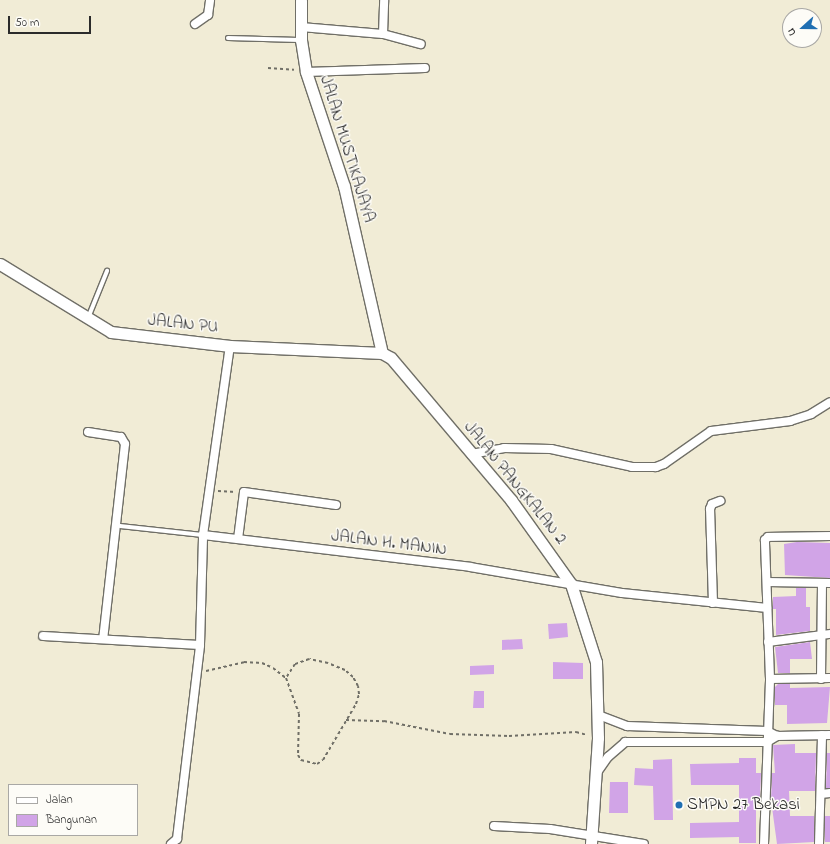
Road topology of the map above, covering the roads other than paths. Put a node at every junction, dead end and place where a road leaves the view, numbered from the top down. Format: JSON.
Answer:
{"nodes":[{"id":1,"x":210,"y":0,"type":"edge"},
{"id":2,"x":301,"y":0,"type":"edge"},
{"id":3,"x":384,"y":0,"type":"edge"},
{"id":4,"x":195,"y":24,"type":"dead end"},
{"id":5,"x":301,"y":27,"type":"junction"},
{"id":6,"x":383,"y":34,"type":"junction"},
{"id":7,"x":228,"y":38,"type":"dead end"},
{"id":8,"x":301,"y":40,"type":"junction"},
{"id":9,"x":421,"y":44,"type":"dead end"},
{"id":10,"x":425,"y":68,"type":"dead end"},
{"id":11,"x":306,"y":72,"type":"junction"},
{"id":12,"x":0,"y":264,"type":"edge"},
{"id":13,"x":107,"y":271,"type":"dead end"},
{"id":14,"x":88,"y":318,"type":"junction"},
{"id":15,"x":230,"y":346,"type":"junction"},
{"id":16,"x":382,"y":353,"type":"junction"},
{"id":17,"x":830,"y":402,"type":"edge"},
{"id":18,"x":88,"y":432,"type":"dead end"},
{"id":19,"x":471,"y":454,"type":"junction"},
{"id":20,"x":720,"y":500,"type":"dead end"},
{"id":21,"x":336,"y":505,"type":"dead end"},
{"id":22,"x":120,"y":526,"type":"dead end"},
{"id":23,"x":203,"y":535,"type":"junction"},
{"id":24,"x":830,"y":536,"type":"edge"},
{"id":25,"x":238,"y":539,"type":"junction"},
{"id":26,"x":768,"y":582,"type":"junction"},
{"id":27,"x":571,"y":584,"type":"junction"},
{"id":28,"x":826,"y":584,"type":"edge"},
{"id":29,"x":713,"y":603,"type":"junction"},
{"id":30,"x":767,"y":608,"type":"junction"},
{"id":31,"x":821,"y":634,"type":"junction"},
{"id":32,"x":830,"y":634,"type":"edge"},
{"id":33,"x":43,"y":636,"type":"dead end"},
{"id":34,"x":103,"y":639,"type":"junction"},
{"id":35,"x":768,"y":642,"type":"junction"},
{"id":36,"x":200,"y":645,"type":"junction"},
{"id":37,"x":830,"y":678,"type":"edge"},
{"id":38,"x":770,"y":679,"type":"junction"},
{"id":39,"x":821,"y":679,"type":"junction"},
{"id":40,"x":598,"y":715,"type":"junction"},
{"id":41,"x":627,"y":726,"type":"junction"},
{"id":42,"x":767,"y":731,"type":"junction"},
{"id":43,"x":826,"y":735,"type":"edge"},
{"id":44,"x":777,"y":736,"type":"junction"},
{"id":45,"x":628,"y":742,"type":"junction"},
{"id":46,"x":767,"y":742,"type":"junction"},
{"id":47,"x":594,"y":775,"type":"junction"},
{"id":48,"x":830,"y":793,"type":"edge"},
{"id":49,"x":821,"y":794,"type":"junction"},
{"id":50,"x":494,"y":826,"type":"dead end"},
{"id":51,"x":592,"y":840,"type":"edge"},
{"id":52,"x":171,"y":844,"type":"edge"},
{"id":53,"x":644,"y":844,"type":"edge"},
{"id":54,"x":764,"y":844,"type":"edge"},
{"id":55,"x":819,"y":844,"type":"edge"}],
"edges":[{"from":1,"to":4,"type":"street"},
{"from":2,"to":5,"type":"street","name":"JALAN MUSTIKAJAYA"},
{"from":3,"to":6,"type":"street"},
{"from":5,"to":6,"type":"street"},
{"from":5,"to":8,"type":"street","name":"JALAN MUSTIKAJAYA"},
{"from":6,"to":9,"type":"street"},
{"from":7,"to":8,"type":"lane"},
{"from":8,"to":11,"type":"street","name":"JALAN MUSTIKAJAYA"},
{"from":10,"to":11,"type":"street"},
{"from":11,"to":16,"type":"street","name":"JALAN MUSTIKAJAYA"},
{"from":12,"to":14,"type":"street","name":"JALAN PU"},
{"from":13,"to":14,"type":"lane"},
{"from":14,"to":15,"type":"street","name":"JALAN PU"},
{"from":15,"to":16,"type":"street","name":"JALAN PU"},
{"from":15,"to":23,"type":"street"},
{"from":16,"to":19,"type":"street","name":"JALAN PANGKALAN 2"},
{"from":17,"to":19,"type":"street"},
{"from":18,"to":34,"type":"street"},
{"from":19,"to":27,"type":"street","name":"JALAN PANGKALAN 2"},
{"from":20,"to":29,"type":"street"},
{"from":21,"to":25,"type":"street"},
{"from":22,"to":23,"type":"lane"},
{"from":23,"to":25,"type":"street","name":"JALAN H. MANIN"},
{"from":23,"to":36,"type":"street"},
{"from":24,"to":26,"type":"street"},
{"from":25,"to":27,"type":"street","name":"JALAN H. MANIN"},
{"from":26,"to":28,"type":"street"},
{"from":26,"to":30,"type":"street"},
{"from":27,"to":29,"type":"street","name":"JALAN H. MANIN"},
{"from":27,"to":40,"type":"street","name":"JALAN PANGKALAN 2"},
{"from":28,"to":31,"type":"street"},
{"from":29,"to":30,"type":"street","name":"JALAN H. MANIN"},
{"from":30,"to":35,"type":"street"},
{"from":31,"to":32,"type":"street"},
{"from":31,"to":35,"type":"street"},
{"from":31,"to":39,"type":"street"},
{"from":33,"to":34,"type":"street"},
{"from":34,"to":36,"type":"street"},
{"from":35,"to":38,"type":"street"},
{"from":36,"to":52,"type":"street"},
{"from":37,"to":39,"type":"street"},
{"from":38,"to":39,"type":"street"},
{"from":38,"to":42,"type":"street"},
{"from":40,"to":41,"type":"street"},
{"from":40,"to":47,"type":"street","name":"JALAN PANGKALAN 2"},
{"from":41,"to":42,"type":"street"},
{"from":41,"to":45,"type":"street"},
{"from":42,"to":44,"type":"street"},
{"from":42,"to":46,"type":"street"},
{"from":43,"to":44,"type":"street"},
{"from":43,"to":49,"type":"street"},
{"from":44,"to":46,"type":"street"},
{"from":45,"to":46,"type":"street"},
{"from":45,"to":47,"type":"street"},
{"from":46,"to":54,"type":"street"},
{"from":47,"to":51,"type":"street","name":"JALAN PANGKALAN 2"},
{"from":48,"to":49,"type":"street"},
{"from":49,"to":55,"type":"street"},
{"from":50,"to":51,"type":"street"},
{"from":51,"to":53,"type":"street"}]}
